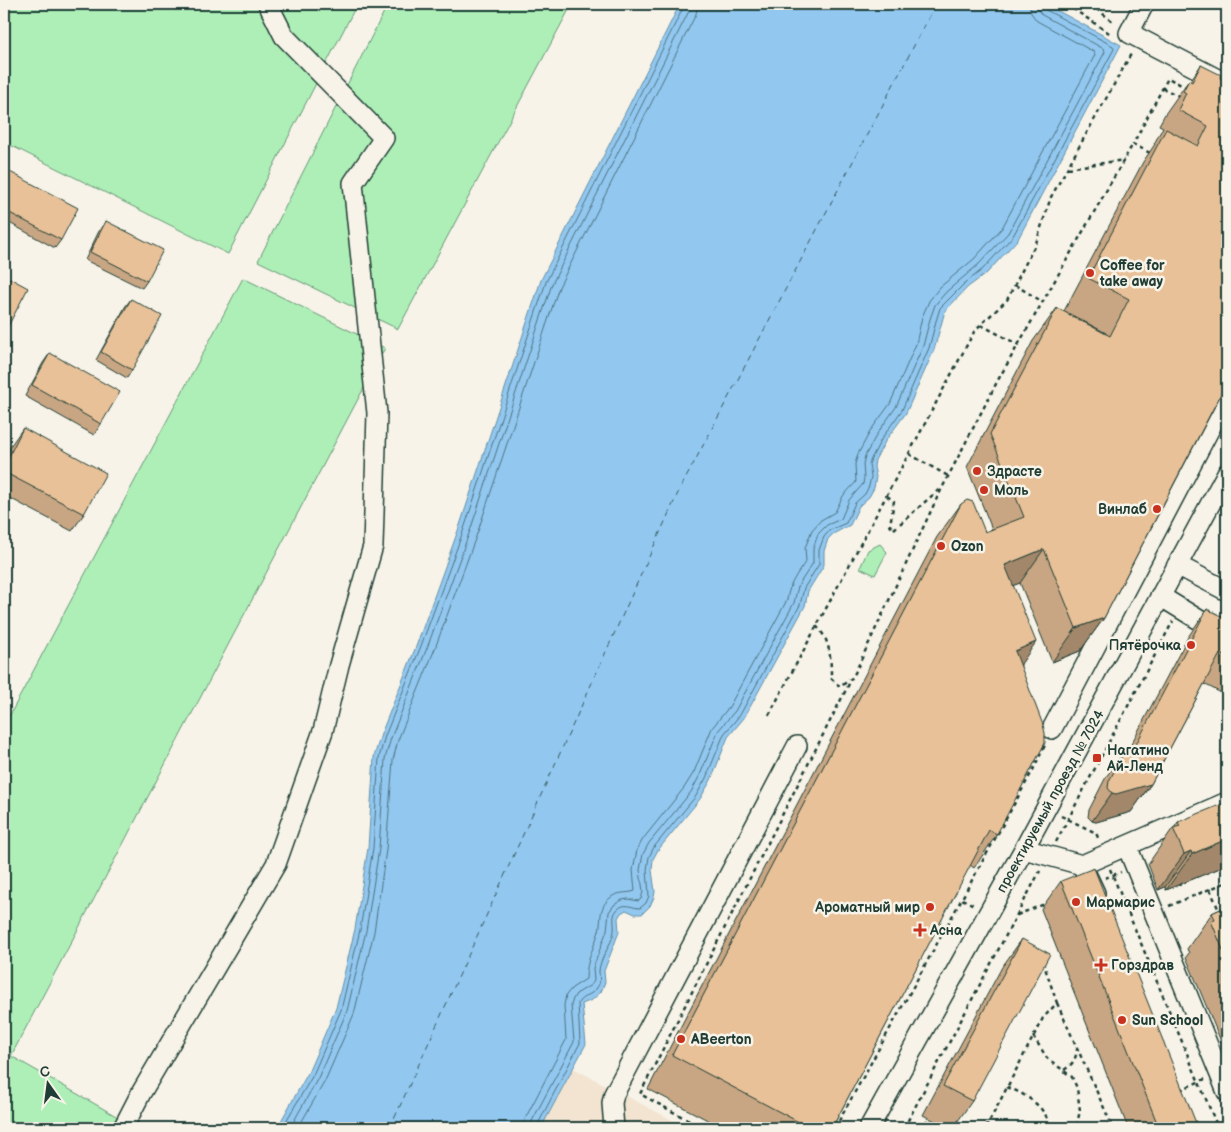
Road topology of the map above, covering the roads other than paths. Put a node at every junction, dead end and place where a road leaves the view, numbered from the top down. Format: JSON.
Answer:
{"nodes":[{"id":1,"x":268,"y":4,"type":"edge"},
{"id":2,"x":1144,"y":4,"type":"edge"},
{"id":3,"x":1227,"y":84,"type":"edge"},
{"id":4,"x":1227,"y":396,"type":"edge"},
{"id":5,"x":1227,"y":472,"type":"edge"},
{"id":6,"x":1177,"y":565,"type":"junction"},
{"id":7,"x":1227,"y":591,"type":"edge"},
{"id":8,"x":1160,"y":596,"type":"junction"},
{"id":9,"x":1227,"y":637,"type":"edge"},
{"id":10,"x":1081,"y":744,"type":"junction"},
{"id":11,"x":797,"y":746,"type":"dead end"},
{"id":12,"x":1227,"y":802,"type":"edge"},
{"id":13,"x":1127,"y":846,"type":"junction"},
{"id":14,"x":1024,"y":849,"type":"junction"},
{"id":15,"x":1082,"y":865,"type":"junction"},
{"id":16,"x":1102,"y":911,"type":"edge"},
{"id":17,"x":1227,"y":1092,"type":"edge"},
{"id":18,"x":122,"y":1128,"type":"edge"},
{"id":19,"x":614,"y":1128,"type":"edge"},
{"id":20,"x":869,"y":1128,"type":"edge"}],
"edges":[{"from":1,"to":18,"type":"street"},
{"from":2,"to":3,"type":"street"},
{"from":4,"to":10,"type":"street"},
{"from":5,"to":6,"type":"street","name":"проектируемый проезд № 7024"},
{"from":6,"to":7,"type":"street"},
{"from":6,"to":8,"type":"street","name":"проектируемый проезд № 7024"},
{"from":8,"to":9,"type":"street"},
{"from":8,"to":10,"type":"street","name":"проектируемый проезд № 7024"},
{"from":10,"to":14,"type":"street","name":"проектируемый проезд № 7024"},
{"from":11,"to":19,"type":"street"},
{"from":12,"to":13,"type":"street"},
{"from":13,"to":15,"type":"street"},
{"from":13,"to":17,"type":"street"},
{"from":14,"to":15,"type":"street"},
{"from":14,"to":20,"type":"street","name":"проектируемый проезд № 7024"},
{"from":15,"to":16,"type":"street"}]}
